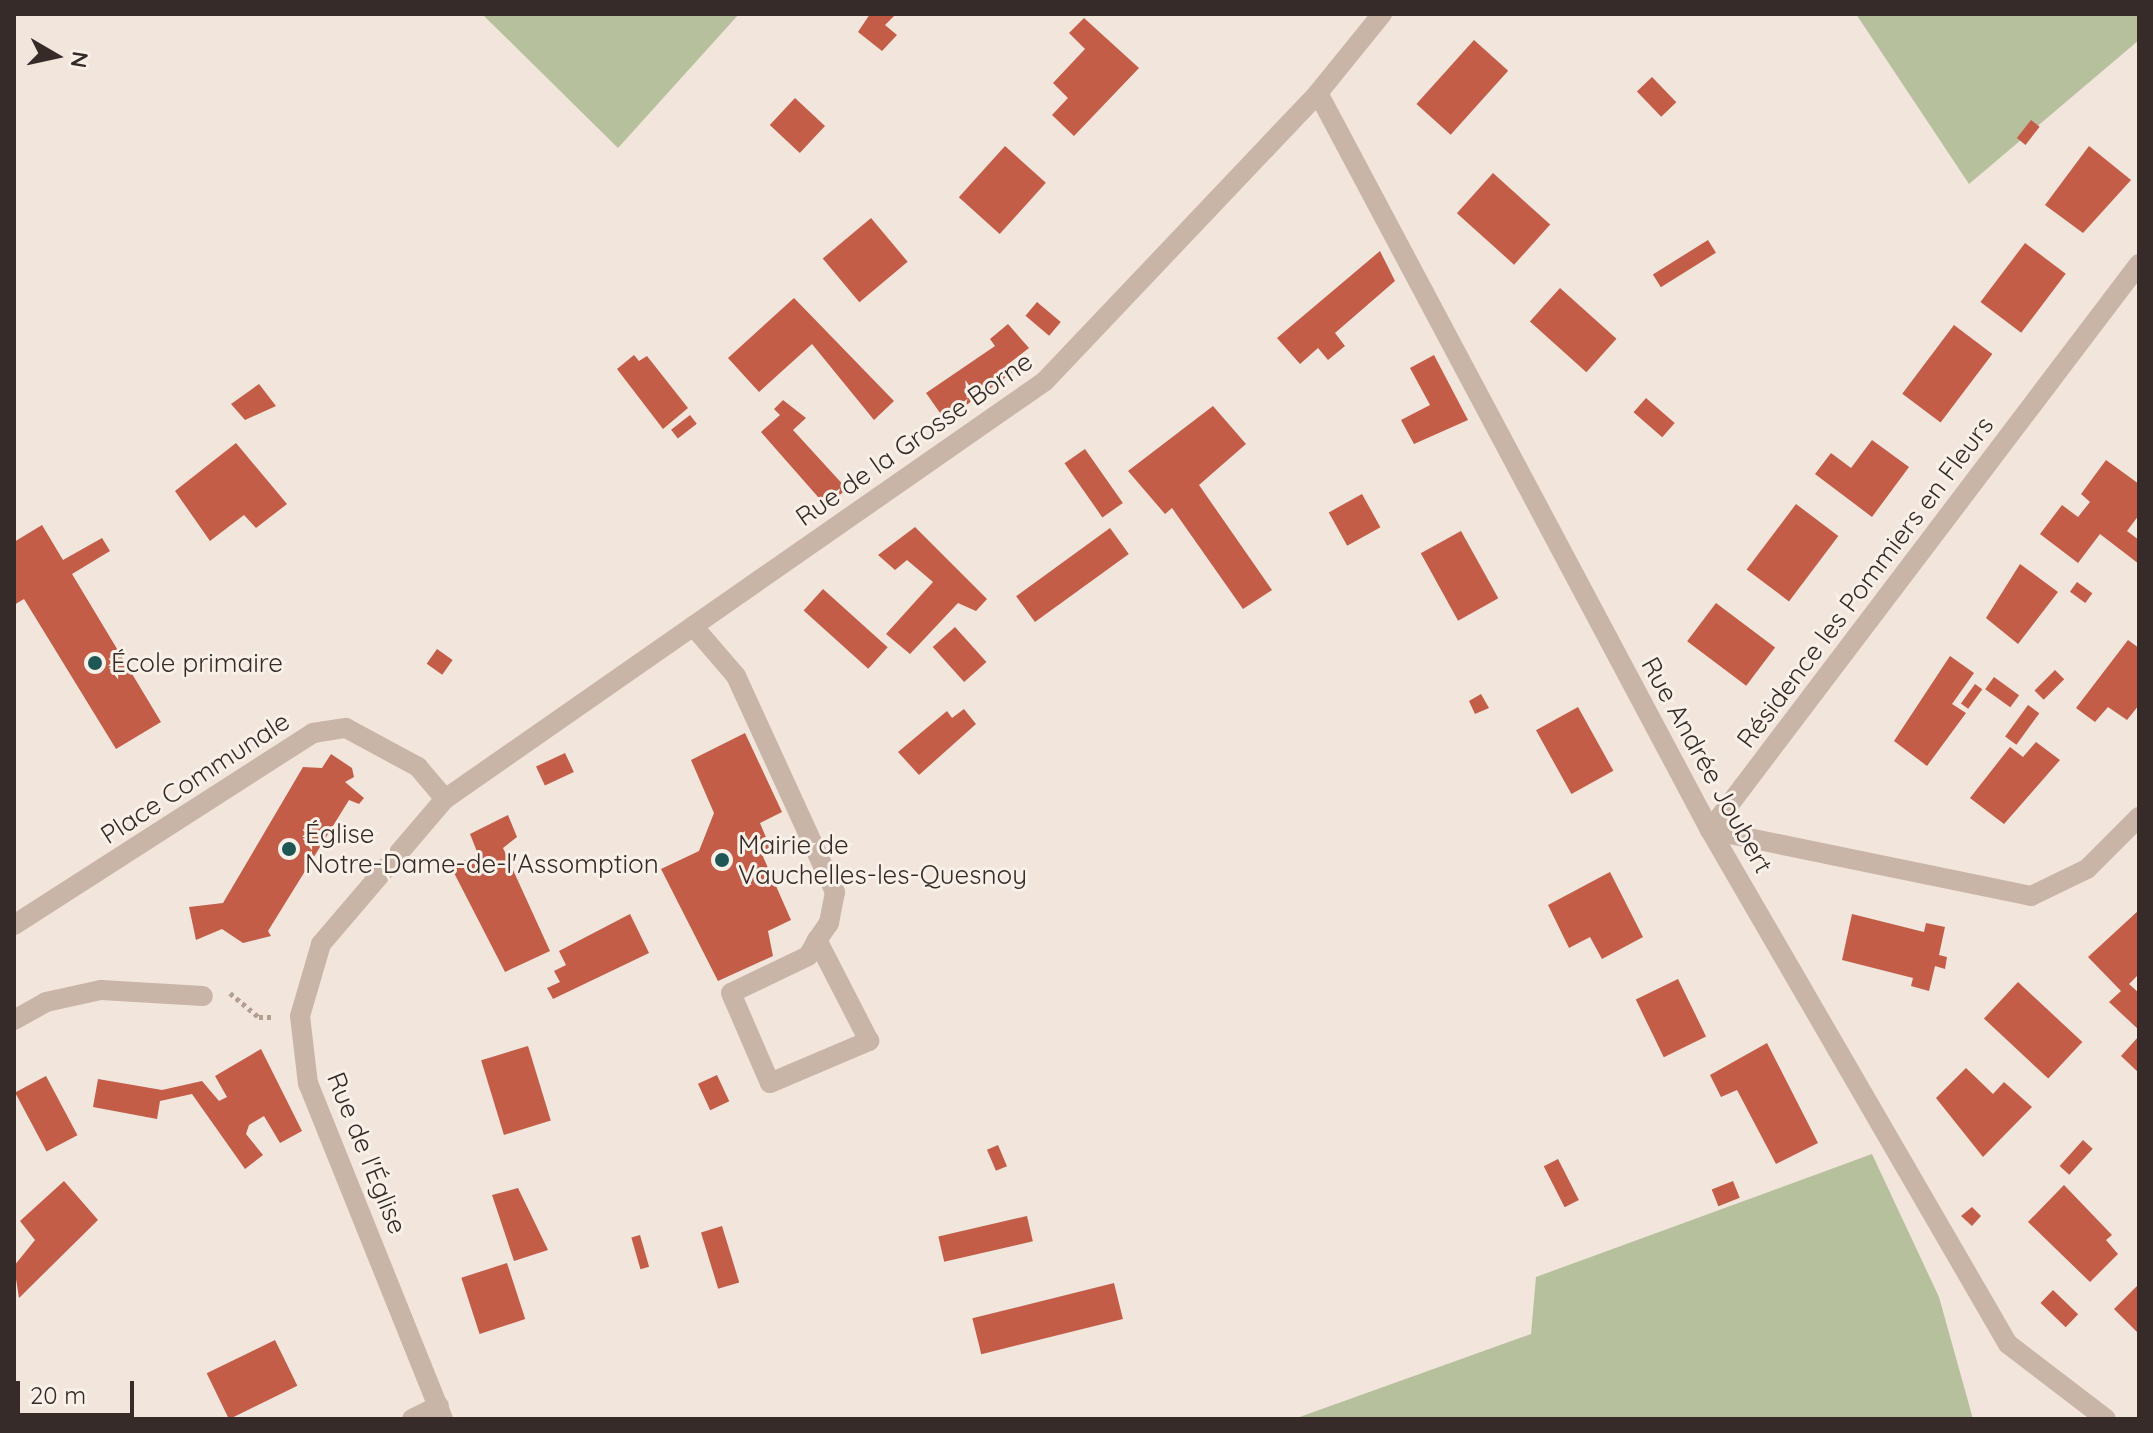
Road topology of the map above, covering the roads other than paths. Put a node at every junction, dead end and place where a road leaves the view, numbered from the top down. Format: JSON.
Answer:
{"nodes":[{"id":1,"x":1382,"y":14,"type":"edge"},
{"id":2,"x":1318,"y":93,"type":"junction"},
{"id":3,"x":2139,"y":264,"type":"edge"},
{"id":4,"x":693,"y":626,"type":"junction"},
{"id":5,"x":445,"y":799,"type":"junction"},
{"id":6,"x":2139,"y":817,"type":"edge"},
{"id":7,"x":1710,"y":830,"type":"junction"},
{"id":8,"x":14,"y":925,"type":"edge"},
{"id":9,"x":817,"y":940,"type":"junction"},
{"id":10,"x":203,"y":996,"type":"road end"},
{"id":11,"x":14,"y":1020,"type":"edge"},
{"id":12,"x":441,"y":1413,"type":"edge"},
{"id":13,"x":412,"y":1419,"type":"edge"},
{"id":14,"x":2106,"y":1419,"type":"edge"}],
"edges":[{"from":1,"to":2,"type":"street","name":"Rue de la Grosse Borne"},
{"from":2,"to":4,"type":"street","name":"Rue de la Grosse Borne"},
{"from":2,"to":7,"type":"street","name":"Rue Andrée Joubert"},
{"from":3,"to":7,"type":"street","name":"Résidence les Pommiers en Fleurs"},
{"from":4,"to":5,"type":"street","name":"Rue de la Grosse Borne"},
{"from":4,"to":9,"type":"street"},
{"from":5,"to":8,"type":"street","name":"Place Communale"},
{"from":5,"to":12,"type":"street","name":"Rue de l'Église"},
{"from":6,"to":7,"type":"street"},
{"from":7,"to":14,"type":"street","name":"Rue Andrée Joubert"},
{"from":9,"to":9,"type":"street"},
{"from":10,"to":11,"type":"street"},
{"from":12,"to":13,"type":"street"}]}
